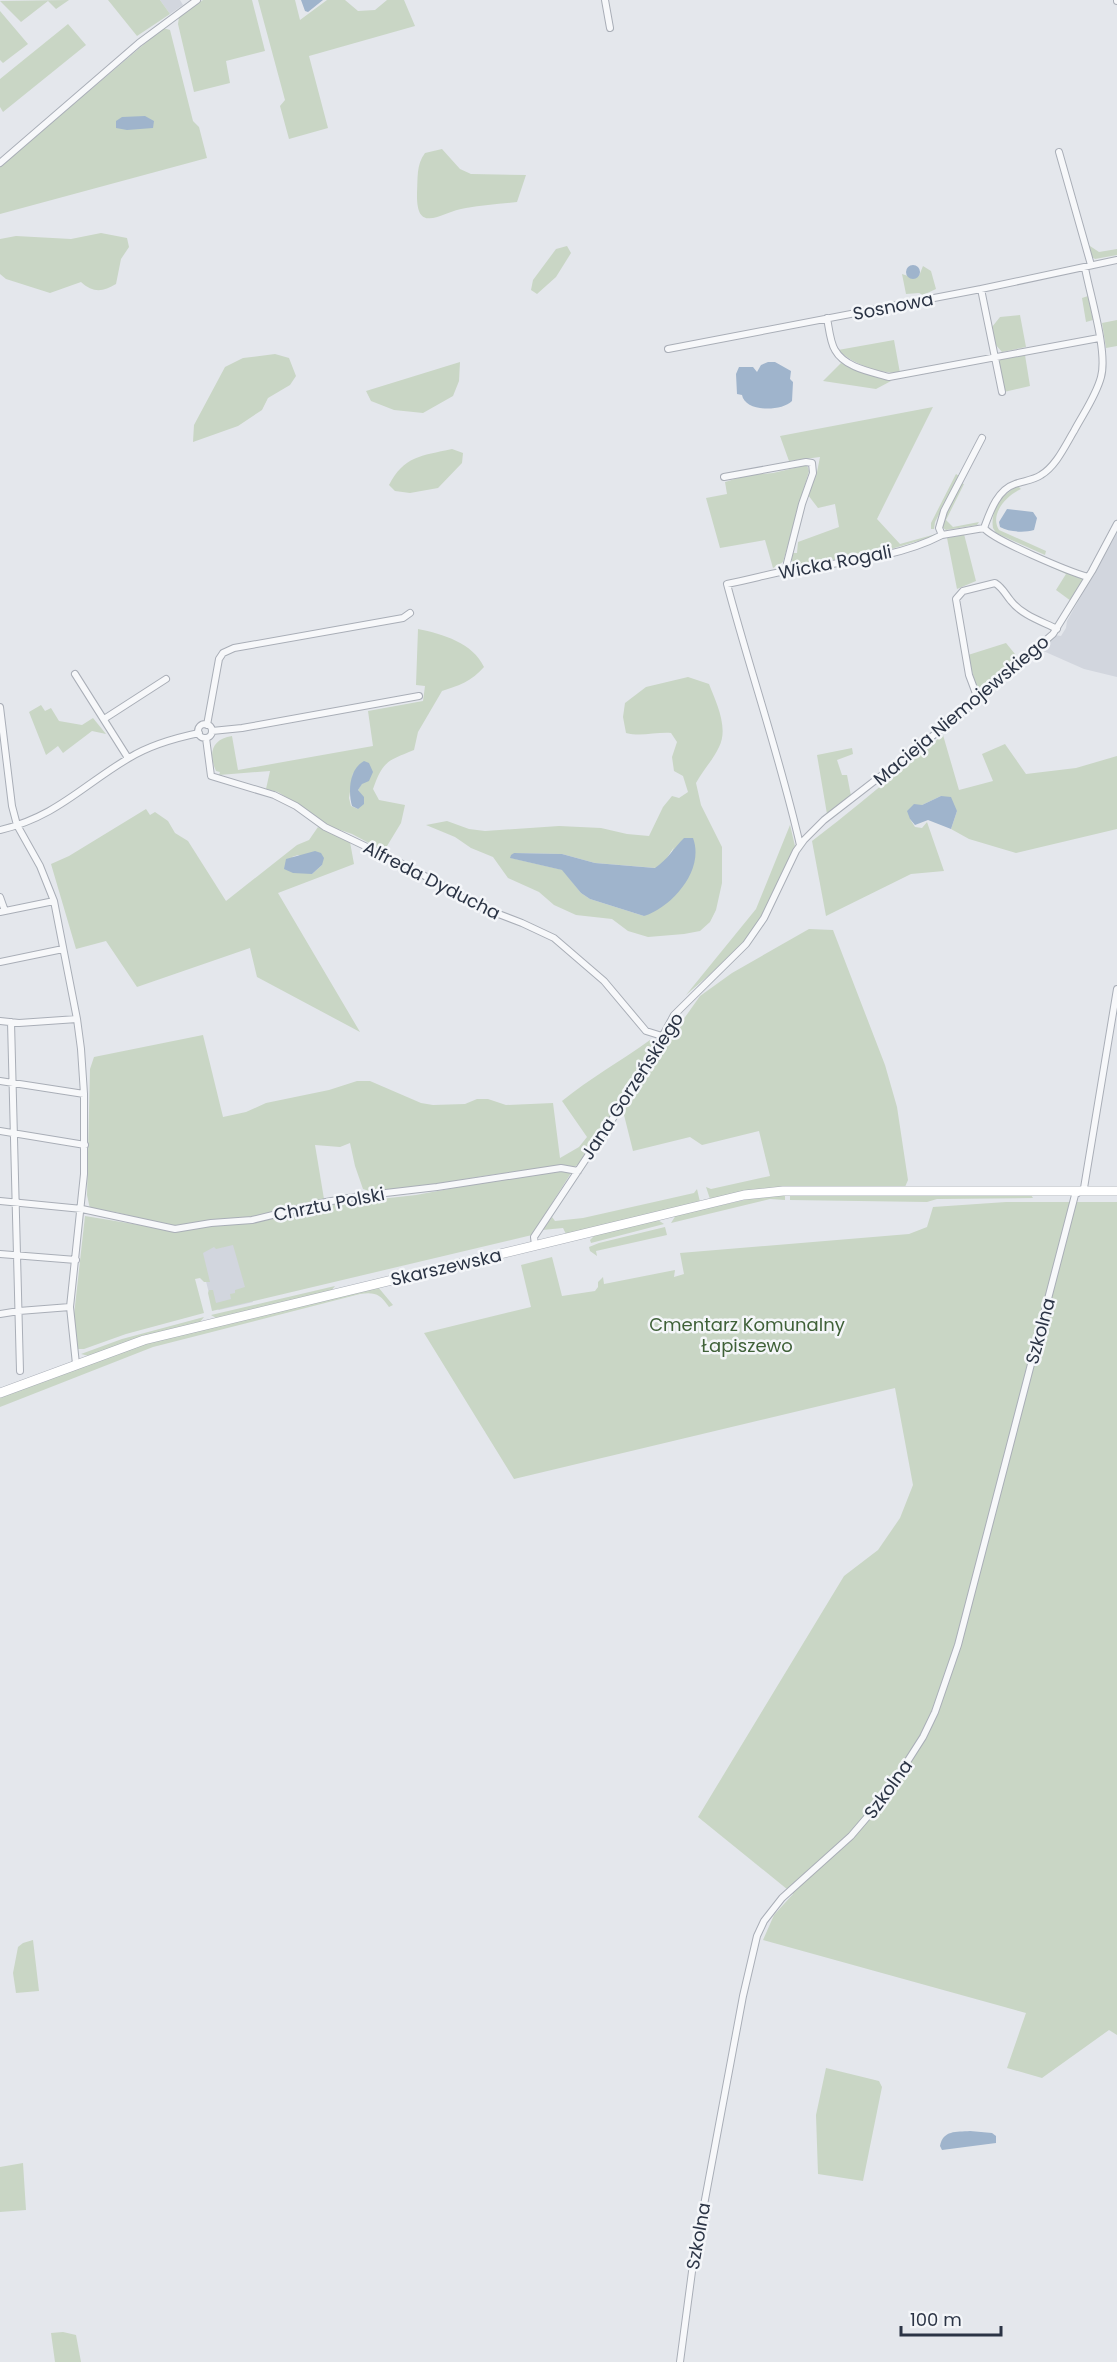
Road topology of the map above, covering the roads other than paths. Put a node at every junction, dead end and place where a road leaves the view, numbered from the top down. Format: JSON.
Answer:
{"nodes":[{"id":1,"x":197,"y":0,"type":"edge"},
{"id":2,"x":605,"y":0,"type":"edge"},
{"id":3,"x":610,"y":28,"type":"dead end"},
{"id":4,"x":1059,"y":152,"type":"dead end"},
{"id":5,"x":0,"y":163,"type":"edge"},
{"id":6,"x":1117,"y":260,"type":"edge"},
{"id":7,"x":1088,"y":266,"type":"junction"},
{"id":8,"x":981,"y":289,"type":"junction"},
{"id":9,"x":827,"y":318,"type":"junction"},
{"id":10,"x":1099,"y":338,"type":"junction"},
{"id":11,"x":668,"y":349,"type":"dead end"},
{"id":12,"x":995,"y":356,"type":"junction"},
{"id":13,"x":1002,"y":392,"type":"dead end"},
{"id":14,"x":982,"y":438,"type":"dead end"},
{"id":15,"x":724,"y":477,"type":"dead end"},
{"id":16,"x":1117,"y":525,"type":"edge"},
{"id":17,"x":984,"y":528,"type":"junction"},
{"id":18,"x":942,"y":535,"type":"junction"},
{"id":19,"x":787,"y":571,"type":"junction"},
{"id":20,"x":1088,"y":578,"type":"junction"},
{"id":21,"x":410,"y":613,"type":"dead end"},
{"id":22,"x":1057,"y":629,"type":"junction"},
{"id":23,"x":75,"y":674,"type":"dead end"},
{"id":24,"x":166,"y":678,"type":"dead end"},
{"id":25,"x":419,"y":696,"type":"dead end"},
{"id":26,"x":978,"y":699,"type":"junction"},
{"id":27,"x":1,"y":711,"type":"edge"},
{"id":28,"x":104,"y":719,"type":"junction"},
{"id":29,"x":207,"y":725,"type":"junction"},
{"id":30,"x":212,"y":731,"type":"junction"},
{"id":31,"x":199,"y":733,"type":"junction"},
{"id":32,"x":206,"y":738,"type":"junction"},
{"id":33,"x":128,"y":758,"type":"junction"},
{"id":34,"x":17,"y":825,"type":"junction"},
{"id":35,"x":0,"y":830,"type":"edge"},
{"id":36,"x":800,"y":845,"type":"junction"},
{"id":37,"x":0,"y":897,"type":"edge"},
{"id":38,"x":54,"y":901,"type":"junction"},
{"id":39,"x":2,"y":912,"type":"edge"},
{"id":40,"x":63,"y":949,"type":"junction"},
{"id":41,"x":0,"y":962,"type":"edge"},
{"id":42,"x":1117,"y":988,"type":"edge"},
{"id":43,"x":77,"y":1019,"type":"junction"},
{"id":44,"x":0,"y":1022,"type":"edge"},
{"id":45,"x":11,"y":1022,"type":"junction"},
{"id":46,"x":662,"y":1036,"type":"junction"},
{"id":47,"x":0,"y":1082,"type":"edge"},
{"id":48,"x":12,"y":1084,"type":"junction"},
{"id":49,"x":84,"y":1094,"type":"junction"},
{"id":50,"x":0,"y":1131,"type":"edge"},
{"id":51,"x":14,"y":1133,"type":"junction"},
{"id":52,"x":85,"y":1145,"type":"junction"},
{"id":53,"x":578,"y":1170,"type":"junction"},
{"id":54,"x":1078,"y":1191,"type":"junction"},
{"id":55,"x":1117,"y":1191,"type":"edge"},
{"id":56,"x":0,"y":1201,"type":"edge"},
{"id":57,"x":16,"y":1202,"type":"junction"},
{"id":58,"x":82,"y":1209,"type":"junction"},
{"id":59,"x":535,"y":1245,"type":"junction"},
{"id":60,"x":0,"y":1254,"type":"edge"},
{"id":61,"x":17,"y":1256,"type":"junction"},
{"id":62,"x":76,"y":1260,"type":"junction"},
{"id":63,"x":70,"y":1307,"type":"junction"},
{"id":64,"x":18,"y":1311,"type":"junction"},
{"id":65,"x":0,"y":1314,"type":"edge"},
{"id":66,"x":75,"y":1364,"type":"junction"},
{"id":67,"x":20,"y":1371,"type":"dead end"},
{"id":68,"x":0,"y":1393,"type":"edge"},
{"id":69,"x":680,"y":2362,"type":"edge"}],
"edges":[{"from":1,"to":5,"type":"street"},
{"from":2,"to":3,"type":"street"},
{"from":4,"to":7,"type":"street"},
{"from":6,"to":7,"type":"street","name":"Sosnowa"},
{"from":7,"to":8,"type":"street","name":"Sosnowa"},
{"from":7,"to":10,"type":"street"},
{"from":8,"to":9,"type":"street","name":"Sosnowa"},
{"from":8,"to":12,"type":"street"},
{"from":9,"to":11,"type":"street","name":"Sosnowa"},
{"from":9,"to":12,"type":"street"},
{"from":10,"to":12,"type":"street"},
{"from":10,"to":17,"type":"street"},
{"from":12,"to":13,"type":"street"},
{"from":14,"to":18,"type":"street"},
{"from":15,"to":19,"type":"street"},
{"from":16,"to":20,"type":"street","name":"Macieja Niemojewskiego"},
{"from":17,"to":18,"type":"street","name":"Wicka Rogali"},
{"from":17,"to":20,"type":"street"},
{"from":18,"to":19,"type":"street","name":"Wicka Rogali"},
{"from":19,"to":36,"type":"street","name":"Wicka Rogali"},
{"from":20,"to":22,"type":"street","name":"Macieja Niemojewskiego"},
{"from":21,"to":29,"type":"street"},
{"from":22,"to":26,"type":"street","name":"Macieja Niemojewskiego"},
{"from":22,"to":26,"type":"street"},
{"from":23,"to":28,"type":"street"},
{"from":24,"to":28,"type":"street"},
{"from":25,"to":30,"type":"street"},
{"from":26,"to":36,"type":"street","name":"Macieja Niemojewskiego"},
{"from":27,"to":34,"type":"street"},
{"from":28,"to":33,"type":"street"},
{"from":29,"to":30,"type":"street"},
{"from":29,"to":31,"type":"street"},
{"from":30,"to":32,"type":"street"},
{"from":31,"to":32,"type":"street"},
{"from":31,"to":33,"type":"street"},
{"from":32,"to":46,"type":"street","name":"Alfreda Dyducha"},
{"from":33,"to":34,"type":"street"},
{"from":34,"to":35,"type":"street"},
{"from":34,"to":38,"type":"street"},
{"from":36,"to":46,"type":"street","name":"Jana Gorzeńskiego"},
{"from":37,"to":39,"type":"street"},
{"from":38,"to":39,"type":"street"},
{"from":38,"to":40,"type":"street"},
{"from":40,"to":41,"type":"street"},
{"from":40,"to":43,"type":"street"},
{"from":42,"to":54,"type":"street","name":"Szkolna"},
{"from":43,"to":45,"type":"street"},
{"from":43,"to":49,"type":"street"},
{"from":44,"to":45,"type":"street"},
{"from":45,"to":48,"type":"street"},
{"from":46,"to":53,"type":"street","name":"Jana Gorzeńskiego"},
{"from":47,"to":48,"type":"street"},
{"from":48,"to":49,"type":"street"},
{"from":48,"to":51,"type":"street"},
{"from":49,"to":52,"type":"street"},
{"from":50,"to":51,"type":"street"},
{"from":51,"to":52,"type":"street"},
{"from":51,"to":57,"type":"street"},
{"from":52,"to":58,"type":"street"},
{"from":53,"to":58,"type":"street","name":"Chrztu Polski"},
{"from":53,"to":59,"type":"street","name":"Jana Gorzeńskiego"},
{"from":54,"to":55,"type":"main road","name":"Skarszewska"},
{"from":54,"to":59,"type":"main road","name":"Skarszewska"},
{"from":54,"to":69,"type":"street","name":"Szkolna"},
{"from":56,"to":57,"type":"street","name":"Chrztu Polski"},
{"from":57,"to":58,"type":"street","name":"Chrztu Polski"},
{"from":57,"to":61,"type":"street"},
{"from":58,"to":62,"type":"street"},
{"from":59,"to":66,"type":"main road","name":"Skarszewska"},
{"from":60,"to":61,"type":"street"},
{"from":61,"to":62,"type":"street"},
{"from":61,"to":64,"type":"street"},
{"from":62,"to":63,"type":"street"},
{"from":63,"to":64,"type":"street"},
{"from":63,"to":66,"type":"street"},
{"from":64,"to":65,"type":"street"},
{"from":64,"to":67,"type":"street"},
{"from":66,"to":68,"type":"main road","name":"Skarszewska"}]}
